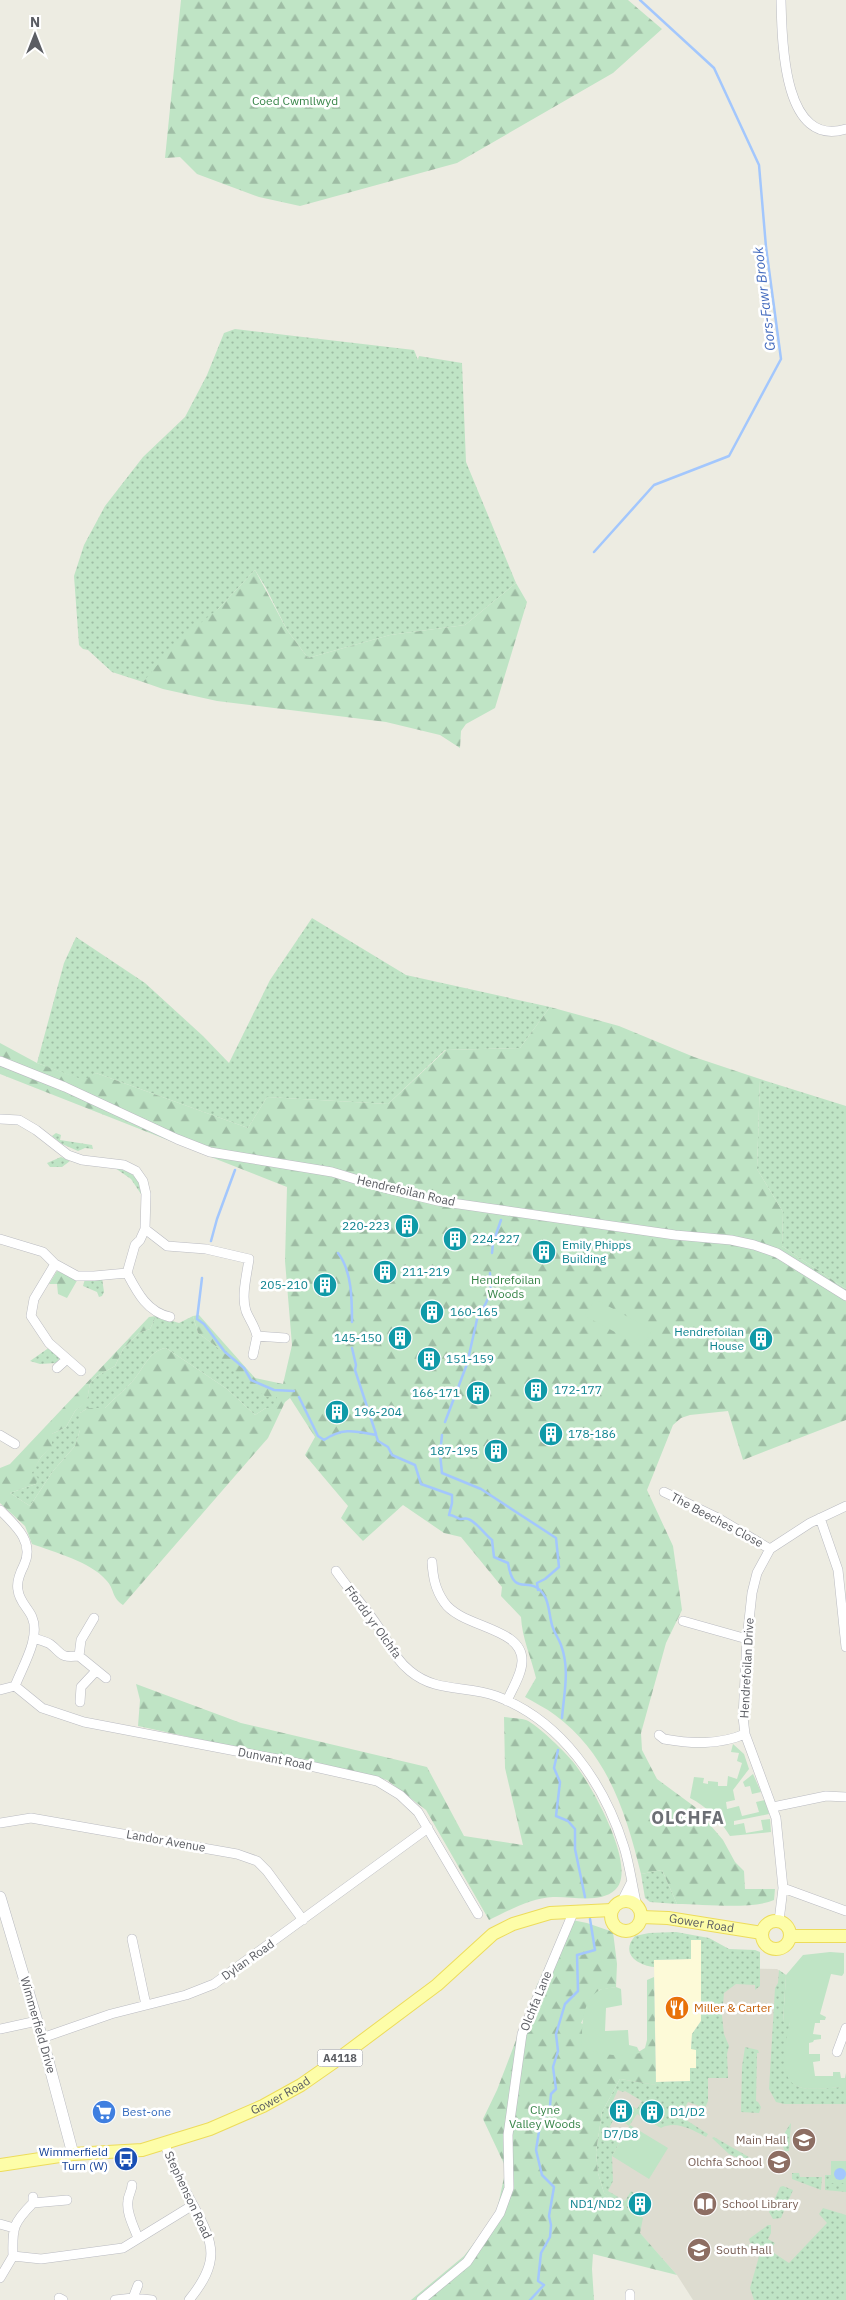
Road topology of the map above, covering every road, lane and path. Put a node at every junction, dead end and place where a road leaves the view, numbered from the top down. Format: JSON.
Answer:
{"nodes":[{"id":1,"x":781,"y":0,"type":"edge"},
{"id":2,"x":846,"y":129,"type":"edge"},
{"id":3,"x":0,"y":1061,"type":"edge"},
{"id":4,"x":0,"y":1119,"type":"edge"},
{"id":5,"x":145,"y":1230,"type":"junction"},
{"id":6,"x":0,"y":1239,"type":"edge"},
{"id":7,"x":55,"y":1264,"type":"junction"},
{"id":8,"x":127,"y":1272,"type":"junction"},
{"id":9,"x":846,"y":1296,"type":"edge"},
{"id":10,"x":165,"y":1318,"type":"dead end"},
{"id":11,"x":257,"y":1336,"type":"junction"},
{"id":12,"x":285,"y":1338,"type":"dead end"},
{"id":13,"x":253,"y":1355,"type":"dead end"},
{"id":14,"x":67,"y":1359,"type":"junction"},
{"id":15,"x":57,"y":1368,"type":"dead end"},
{"id":16,"x":81,"y":1371,"type":"dead end"},
{"id":17,"x":0,"y":1434,"type":"edge"},
{"id":18,"x":15,"y":1444,"type":"dead end"},
{"id":19,"x":664,"y":1492,"type":"dead end"},
{"id":20,"x":846,"y":1506,"type":"edge"},
{"id":21,"x":0,"y":1510,"type":"edge"},
{"id":22,"x":820,"y":1518,"type":"junction"},
{"id":23,"x":770,"y":1549,"type":"junction"},
{"id":24,"x":432,"y":1562,"type":"dead end"},
{"id":25,"x":336,"y":1570,"type":"dead end"},
{"id":26,"x":94,"y":1618,"type":"dead end"},
{"id":27,"x":683,"y":1621,"type":"dead end"},
{"id":28,"x":34,"y":1638,"type":"junction"},
{"id":29,"x":747,"y":1639,"type":"junction"},
{"id":30,"x":846,"y":1647,"type":"edge"},
{"id":31,"x":79,"y":1656,"type":"junction"},
{"id":32,"x":96,"y":1671,"type":"junction"},
{"id":33,"x":106,"y":1678,"type":"dead end"},
{"id":34,"x":15,"y":1686,"type":"junction"},
{"id":35,"x":0,"y":1690,"type":"edge"},
{"id":36,"x":507,"y":1701,"type":"junction"},
{"id":37,"x":80,"y":1702,"type":"dead end"},
{"id":38,"x":745,"y":1734,"type":"junction"},
{"id":39,"x":659,"y":1736,"type":"dead end"},
{"id":40,"x":846,"y":1797,"type":"edge"},
{"id":41,"x":774,"y":1807,"type":"junction"},
{"id":42,"x":0,"y":1823,"type":"edge"},
{"id":43,"x":428,"y":1828,"type":"junction"},
{"id":44,"x":631,"y":1883,"type":"junction"},
{"id":45,"x":783,"y":1888,"type":"junction"},
{"id":46,"x":0,"y":1897,"type":"edge"},
{"id":47,"x":617,"y":1906,"type":"junction"},
{"id":48,"x":639,"y":1911,"type":"junction"},
{"id":49,"x":846,"y":1911,"type":"edge"},
{"id":50,"x":573,"y":1913,"type":"junction"},
{"id":51,"x":478,"y":1914,"type":"dead end"},
{"id":52,"x":303,"y":1920,"type":"junction"},
{"id":53,"x":779,"y":1921,"type":"junction"},
{"id":54,"x":612,"y":1923,"type":"junction"},
{"id":55,"x":762,"y":1933,"type":"junction"},
{"id":56,"x":790,"y":1936,"type":"junction"},
{"id":57,"x":846,"y":1936,"type":"edge"},
{"id":58,"x":131,"y":1939,"type":"dead end"},
{"id":59,"x":146,"y":2005,"type":"junction"},
{"id":60,"x":37,"y":2021,"type":"junction"},
{"id":61,"x":846,"y":2028,"type":"edge"},
{"id":62,"x":0,"y":2029,"type":"edge"},
{"id":63,"x":42,"y":2038,"type":"junction"},
{"id":64,"x":844,"y":2042,"type":"edge"},
{"id":65,"x":837,"y":2052,"type":"dead end"},
{"id":66,"x":164,"y":2145,"type":"junction"},
{"id":67,"x":73,"y":2154,"type":"junction"},
{"id":68,"x":0,"y":2165,"type":"edge"},
{"id":69,"x":132,"y":2184,"type":"dead end"},
{"id":70,"x":67,"y":2200,"type":"dead end"},
{"id":71,"x":193,"y":2205,"type":"junction"},
{"id":72,"x":0,"y":2224,"type":"edge"},
{"id":73,"x":14,"y":2228,"type":"junction"},
{"id":74,"x":138,"y":2238,"type":"junction"},
{"id":75,"x":13,"y":2256,"type":"junction"},
{"id":76,"x":0,"y":2278,"type":"edge"},
{"id":77,"x":138,"y":2285,"type":"dead end"},
{"id":78,"x":134,"y":2298,"type":"junction"},
{"id":79,"x":115,"y":2300,"type":"edge"},
{"id":80,"x":120,"y":2300,"type":"edge"},
{"id":81,"x":152,"y":2300,"type":"edge"},
{"id":82,"x":189,"y":2300,"type":"edge"},
{"id":83,"x":420,"y":2300,"type":"edge"}],
"edges":[{"from":1,"to":2,"type":"street"},
{"from":3,"to":9,"type":"street","name":"Hendrefoilan Road"},
{"from":4,"to":5,"type":"street"},
{"from":5,"to":8,"type":"street"},
{"from":5,"to":11,"type":"street"},
{"from":6,"to":7,"type":"street"},
{"from":7,"to":8,"type":"street"},
{"from":7,"to":14,"type":"street"},
{"from":8,"to":10,"type":"street"},
{"from":11,"to":12,"type":"street"},
{"from":11,"to":13,"type":"street"},
{"from":14,"to":15,"type":"street"},
{"from":14,"to":16,"type":"street"},
{"from":17,"to":18,"type":"street"},
{"from":19,"to":23,"type":"street","name":"The Beeches Close"},
{"from":20,"to":22,"type":"street","name":"Hendrefoilan Drive"},
{"from":21,"to":28,"type":"street"},
{"from":22,"to":23,"type":"street","name":"Hendrefoilan Drive"},
{"from":22,"to":30,"type":"street"},
{"from":23,"to":29,"type":"street","name":"Hendrefoilan Drive"},
{"from":24,"to":36,"type":"street"},
{"from":25,"to":36,"type":"street","name":"Ffordd yr Olchfa"},
{"from":26,"to":31,"type":"street"},
{"from":27,"to":29,"type":"street"},
{"from":28,"to":31,"type":"street"},
{"from":28,"to":34,"type":"street"},
{"from":29,"to":38,"type":"street","name":"Hendrefoilan Drive"},
{"from":31,"to":32,"type":"street"},
{"from":32,"to":33,"type":"street"},
{"from":32,"to":37,"type":"street"},
{"from":34,"to":35,"type":"street"},
{"from":34,"to":43,"type":"street","name":"Dunvant Road"},
{"from":36,"to":44,"type":"street","name":"Ffordd yr Olchfa"},
{"from":38,"to":39,"type":"street"},
{"from":38,"to":41,"type":"street","name":"Hendrefoilan Drive"},
{"from":40,"to":41,"type":"street"},
{"from":41,"to":45,"type":"street","name":"Hendrefoilan Drive"},
{"from":42,"to":52,"type":"street","name":"Landor Avenue"},
{"from":43,"to":51,"type":"street","name":"Dunvant Road"},
{"from":43,"to":52,"type":"street","name":"Dylan Road"},
{"from":44,"to":47,"type":"street"},
{"from":44,"to":48,"type":"street","name":"Ffordd yr Olchfa"},
{"from":45,"to":49,"type":"street"},
{"from":45,"to":53,"type":"street","name":"Hendrefoilan Drive"},
{"from":46,"to":60,"type":"street","name":"Wimmerfield Drive"},
{"from":47,"to":48,"type":"main road"},
{"from":47,"to":50,"type":"main road","name":"Gower Road","number":"A4118"},
{"from":47,"to":54,"type":"main road"},
{"from":48,"to":54,"type":"main road"},
{"from":48,"to":55,"type":"main road","name":"Gower Road"},
{"from":50,"to":54,"type":"main road","name":"Gower Road","number":"A4118"},
{"from":50,"to":66,"type":"main road","name":"Gower Road","number":"A4118"},
{"from":50,"to":83,"type":"street","name":"Olchfa Lane"},
{"from":52,"to":59,"type":"street","name":"Dylan Road"},
{"from":53,"to":55,"type":"main road"},
{"from":53,"to":56,"type":"main road"},
{"from":55,"to":56,"type":"main road"},
{"from":56,"to":57,"type":"main road"},
{"from":58,"to":59,"type":"street"},
{"from":59,"to":63,"type":"street","name":"Dylan Road"},
{"from":60,"to":62,"type":"street"},
{"from":60,"to":63,"type":"street","name":"Wimmerfield Drive"},
{"from":61,"to":64,"type":"street"},
{"from":63,"to":67,"type":"street","name":"Wimmerfield Drive"},
{"from":64,"to":65,"type":"street"},
{"from":66,"to":67,"type":"main road","name":"Gower Road","number":"A4118"},
{"from":66,"to":71,"type":"street","name":"Stephenson Road"},
{"from":67,"to":68,"type":"main road","name":"Gower Road","number":"A4118"},
{"from":69,"to":74,"type":"street"},
{"from":70,"to":73,"type":"street"},
{"from":71,"to":74,"type":"street"},
{"from":71,"to":82,"type":"street","name":"Stephenson Road"},
{"from":72,"to":73,"type":"street"},
{"from":73,"to":75,"type":"street"},
{"from":74,"to":75,"type":"street"},
{"from":75,"to":76,"type":"street"},
{"from":77,"to":78,"type":"street"},
{"from":78,"to":80,"type":"street"},
{"from":78,"to":81,"type":"street"},
{"from":79,"to":80,"type":"street"}]}
